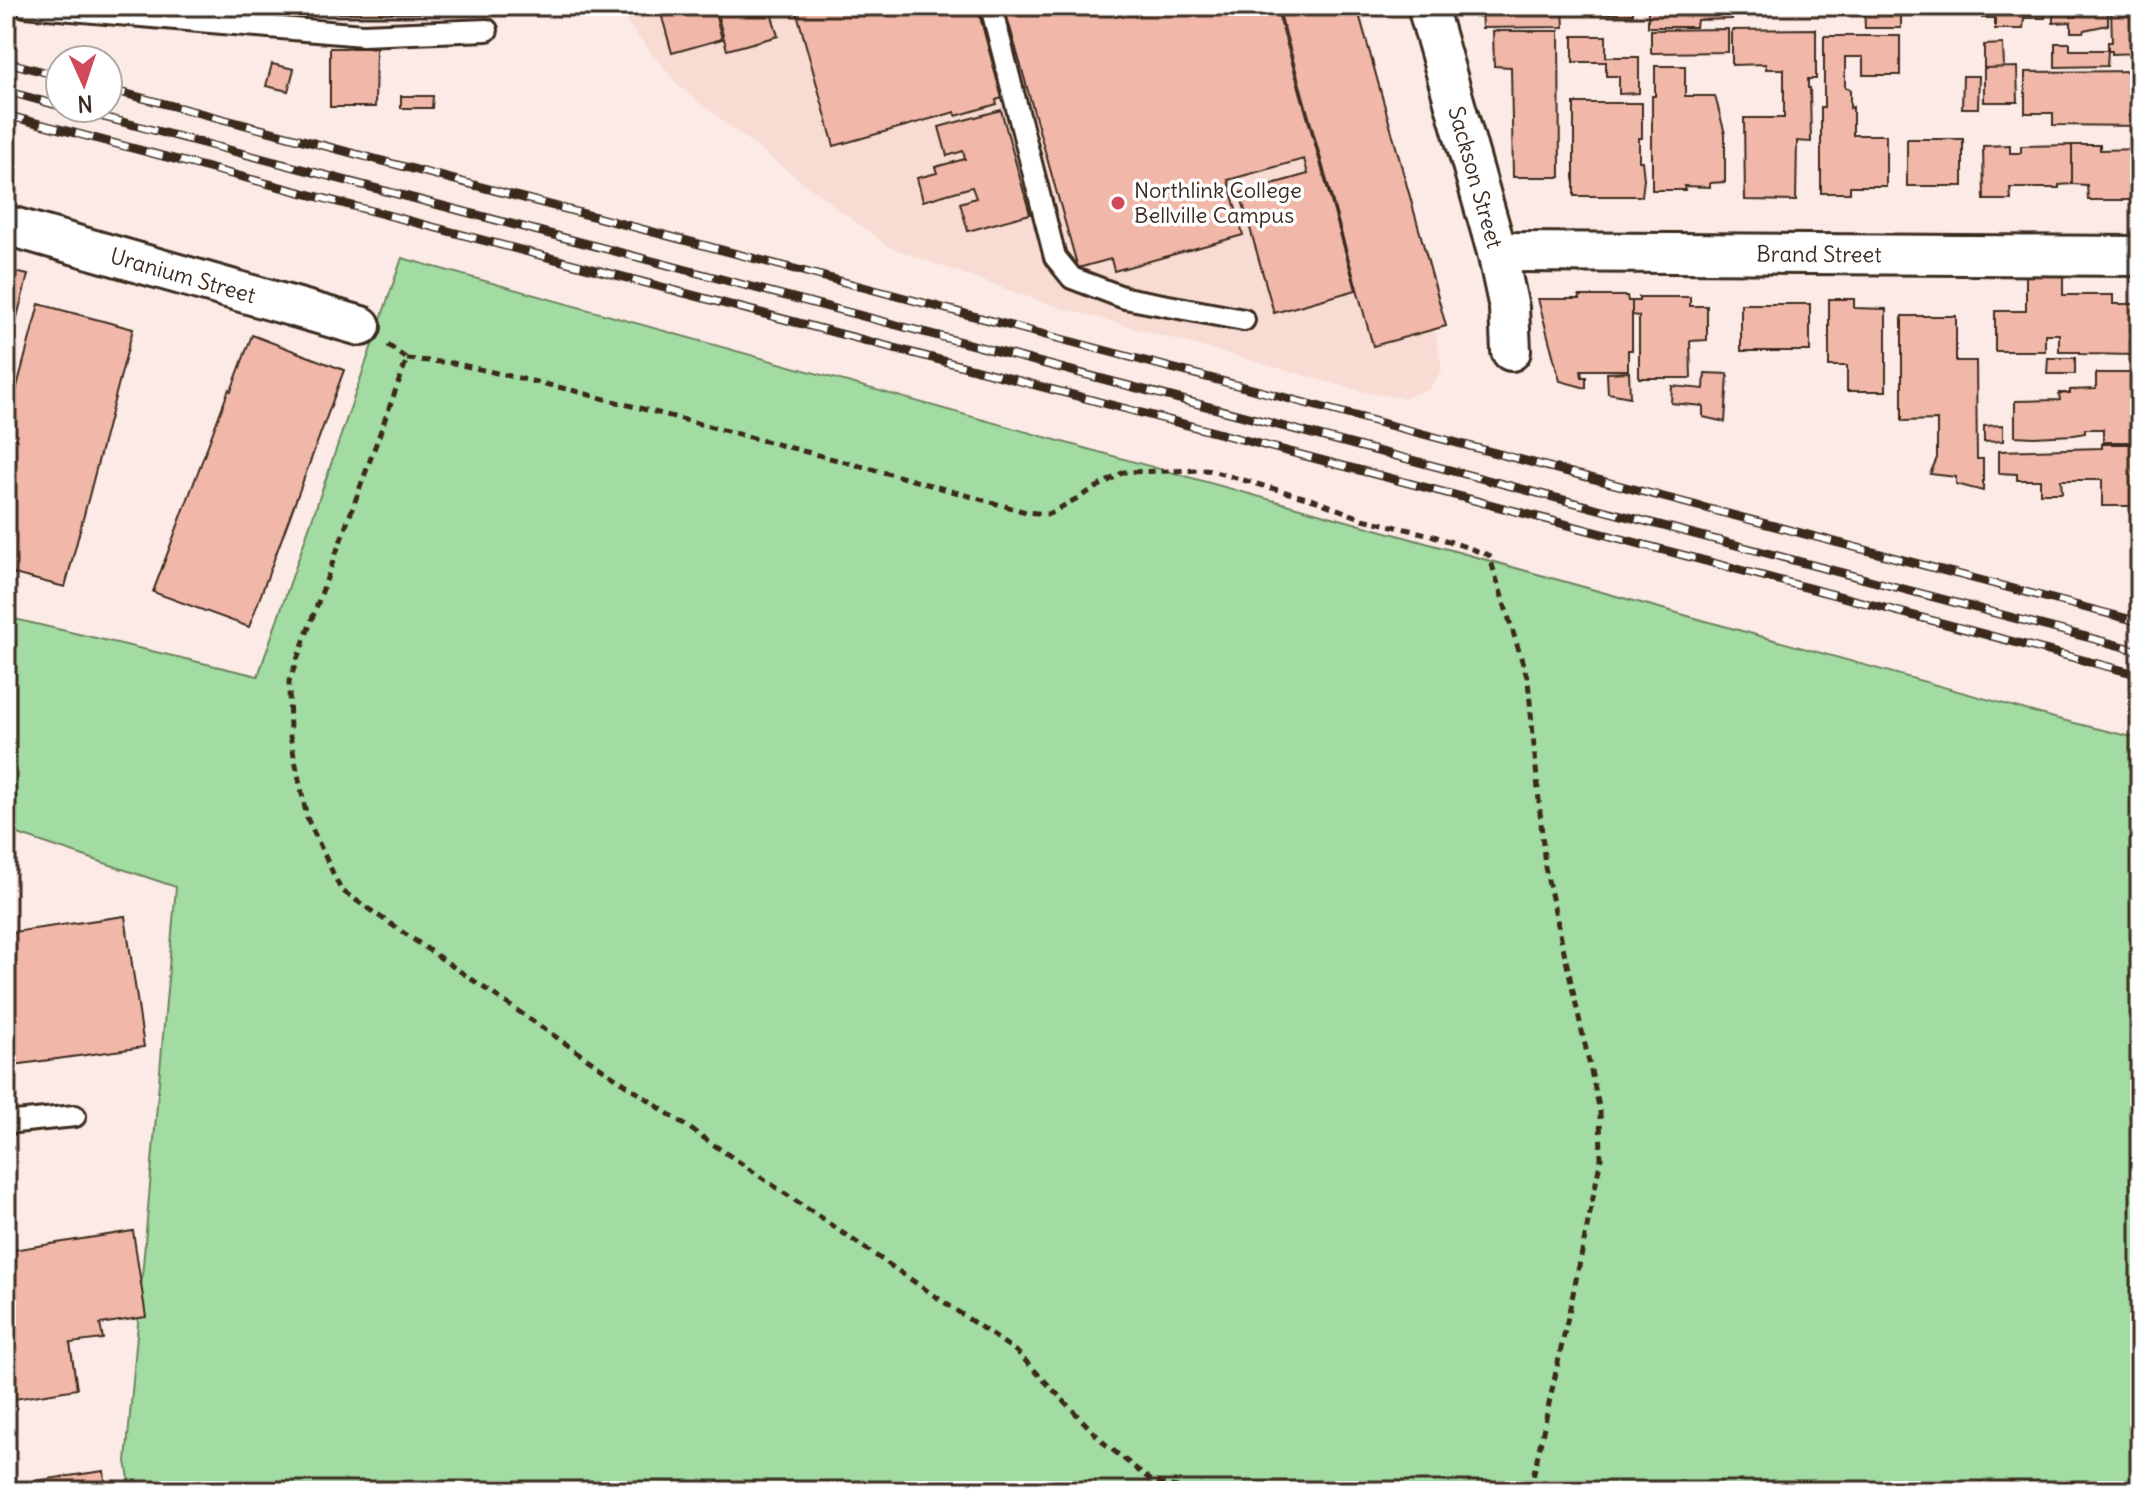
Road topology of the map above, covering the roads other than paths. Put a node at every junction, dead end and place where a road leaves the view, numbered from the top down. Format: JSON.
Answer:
{"nodes":[{"id":1,"x":25,"y":6,"type":"edge"},
{"id":2,"x":991,"y":6,"type":"edge"},
{"id":3,"x":1427,"y":6,"type":"edge"},
{"id":4,"x":487,"y":30,"type":"dead end"},
{"id":5,"x":6,"y":225,"type":"edge"},
{"id":6,"x":1497,"y":252,"type":"junction"},
{"id":7,"x":2140,"y":256,"type":"edge"},
{"id":8,"x":1244,"y":320,"type":"dead end"},
{"id":9,"x":361,"y":326,"type":"road end"},
{"id":10,"x":1511,"y":351,"type":"dead end"},
{"id":11,"x":75,"y":1116,"type":"dead end"},
{"id":12,"x":6,"y":1123,"type":"edge"}],
"edges":[{"from":1,"to":4,"type":"lane"},
{"from":2,"to":8,"type":"lane"},
{"from":3,"to":6,"type":"street","name":"Sackson Street"},
{"from":5,"to":9,"type":"street","name":"Uranium Street"},
{"from":6,"to":7,"type":"street","name":"Brand Street"},
{"from":6,"to":10,"type":"street","name":"Sackson Street"},
{"from":11,"to":12,"type":"lane"}]}
